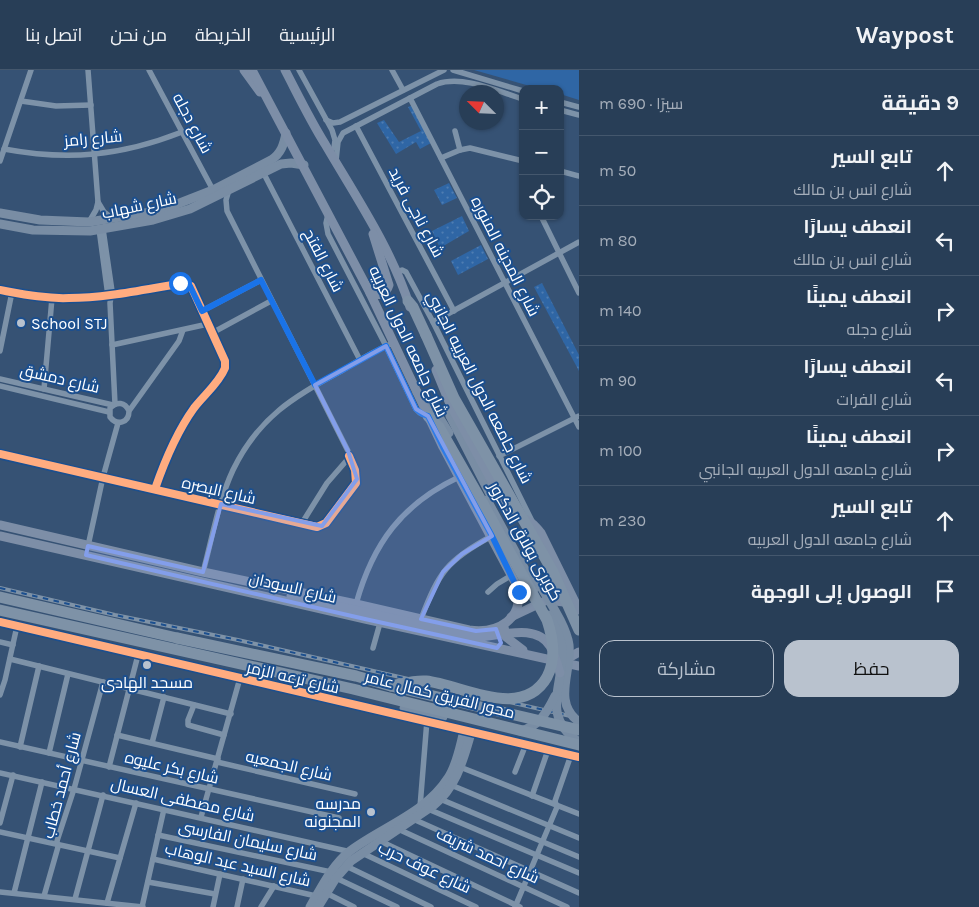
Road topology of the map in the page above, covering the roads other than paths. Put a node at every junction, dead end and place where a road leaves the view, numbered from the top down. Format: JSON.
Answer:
{"nodes":[{"id":1,"x":31,"y":70,"type":"edge"},
{"id":2,"x":88,"y":70,"type":"edge"},
{"id":3,"x":149,"y":70,"type":"edge"},
{"id":4,"x":244,"y":70,"type":"edge"},
{"id":5,"x":252,"y":70,"type":"edge"},
{"id":6,"x":285,"y":70,"type":"edge"},
{"id":7,"x":299,"y":70,"type":"edge"},
{"id":8,"x":392,"y":70,"type":"edge"},
{"id":9,"x":444,"y":70,"type":"edge"},
{"id":10,"x":453,"y":70,"type":"edge"},
{"id":11,"x":403,"y":90,"type":"junction"},
{"id":12,"x":519,"y":90,"type":"edge"},
{"id":13,"x":410,"y":98,"type":"junction"},
{"id":14,"x":519,"y":98,"type":"edge"},
{"id":15,"x":268,"y":99,"type":"junction"},
{"id":16,"x":21,"y":101,"type":"junction"},
{"id":17,"x":564,"y":103,"type":"edge"},
{"id":18,"x":91,"y":105,"type":"junction"},
{"id":19,"x":579,"y":107,"type":"edge"},
{"id":20,"x":564,"y":111,"type":"edge"},
{"id":21,"x":579,"y":115,"type":"edge"},
{"id":22,"x":326,"y":120,"type":"junction"},
{"id":23,"x":340,"y":122,"type":"junction"},
{"id":24,"x":356,"y":126,"type":"junction"},
{"id":25,"x":455,"y":131,"type":"dead end"},
{"id":26,"x":182,"y":132,"type":"junction"},
{"id":27,"x":286,"y":133,"type":"junction"},
{"id":28,"x":343,"y":133,"type":"junction"},
{"id":29,"x":4,"y":149,"type":"junction"},
{"id":30,"x":460,"y":150,"type":"junction"},
{"id":31,"x":95,"y":155,"type":"junction"},
{"id":32,"x":441,"y":158,"type":"junction"},
{"id":33,"x":334,"y":159,"type":"junction"},
{"id":34,"x":279,"y":160,"type":"junction"},
{"id":35,"x":519,"y":160,"type":"edge"},
{"id":36,"x":0,"y":161,"type":"edge"},
{"id":37,"x":304,"y":165,"type":"junction"},
{"id":38,"x":263,"y":172,"type":"junction"},
{"id":39,"x":564,"y":172,"type":"edge"},
{"id":40,"x":579,"y":176,"type":"edge"},
{"id":41,"x":213,"y":190,"type":"junction"},
{"id":42,"x":229,"y":190,"type":"junction"},
{"id":43,"x":98,"y":202,"type":"junction"},
{"id":44,"x":329,"y":212,"type":"junction"},
{"id":45,"x":0,"y":213,"type":"edge"},
{"id":46,"x":367,"y":213,"type":"junction"},
{"id":47,"x":112,"y":218,"type":"junction"},
{"id":48,"x":542,"y":220,"type":"edge"},
{"id":49,"x":89,"y":222,"type":"junction"},
{"id":50,"x":0,"y":224,"type":"edge"},
{"id":51,"x":101,"y":229,"type":"junction"},
{"id":52,"x":579,"y":242,"type":"edge"},
{"id":53,"x":558,"y":254,"type":"junction"},
{"id":54,"x":396,"y":272,"type":"junction"},
{"id":55,"x":261,"y":280,"type":"junction"},
{"id":56,"x":505,"y":284,"type":"junction"},
{"id":57,"x":0,"y":290,"type":"edge"},
{"id":58,"x":12,"y":292,"type":"junction"},
{"id":59,"x":579,"y":292,"type":"edge"},
{"id":60,"x":370,"y":293,"type":"junction"},
{"id":61,"x":110,"y":294,"type":"junction"},
{"id":62,"x":52,"y":298,"type":"junction"},
{"id":63,"x":271,"y":301,"type":"junction"},
{"id":64,"x":408,"y":301,"type":"junction"},
{"id":65,"x":202,"y":311,"type":"junction"},
{"id":66,"x":454,"y":311,"type":"junction"},
{"id":67,"x":432,"y":322,"type":"junction"},
{"id":68,"x":208,"y":324,"type":"junction"},
{"id":69,"x":183,"y":330,"type":"junction"},
{"id":70,"x":212,"y":333,"type":"junction"},
{"id":71,"x":389,"y":344,"type":"junction"},
{"id":72,"x":112,"y":345,"type":"junction"},
{"id":73,"x":0,"y":351,"type":"edge"},
{"id":74,"x":360,"y":360,"type":"junction"},
{"id":75,"x":0,"y":379,"type":"edge"},
{"id":76,"x":315,"y":385,"type":"junction"},
{"id":77,"x":0,"y":386,"type":"edge"},
{"id":78,"x":44,"y":389,"type":"junction"},
{"id":79,"x":417,"y":392,"type":"junction"},
{"id":80,"x":114,"y":404,"type":"junction"},
{"id":81,"x":450,"y":404,"type":"junction"},
{"id":82,"x":129,"y":411,"type":"junction"},
{"id":83,"x":109,"y":412,"type":"junction"},
{"id":84,"x":428,"y":416,"type":"junction"},
{"id":85,"x":577,"y":417,"type":"edge"},
{"id":86,"x":118,"y":423,"type":"junction"},
{"id":87,"x":579,"y":426,"type":"edge"},
{"id":88,"x":0,"y":454,"type":"edge"},
{"id":89,"x":348,"y":456,"type":"junction"},
{"id":90,"x":499,"y":456,"type":"junction"},
{"id":91,"x":103,"y":477,"type":"junction"},
{"id":92,"x":459,"y":477,"type":"junction"},
{"id":93,"x":155,"y":489,"type":"junction"},
{"id":94,"x":487,"y":500,"type":"junction"},
{"id":95,"x":221,"y":504,"type":"junction"},
{"id":96,"x":302,"y":523,"type":"junction"},
{"id":97,"x":0,"y":525,"type":"edge"},
{"id":98,"x":534,"y":525,"type":"junction"},
{"id":99,"x":0,"y":536,"type":"edge"},
{"id":100,"x":492,"y":536,"type":"junction"},
{"id":101,"x":87,"y":550,"type":"junction"},
{"id":102,"x":203,"y":572,"type":"junction"},
{"id":103,"x":512,"y":575,"type":"junction"},
{"id":104,"x":488,"y":592,"type":"dead end"},
{"id":105,"x":0,"y":597,"type":"edge"},
{"id":106,"x":266,"y":597,"type":"junction"},
{"id":107,"x":356,"y":604,"type":"junction"},
{"id":108,"x":578,"y":607,"type":"edge"},
{"id":109,"x":0,"y":610,"type":"edge"},
{"id":110,"x":511,"y":617,"type":"junction"},
{"id":111,"x":421,"y":619,"type":"junction"},
{"id":112,"x":0,"y":622,"type":"edge"},
{"id":113,"x":380,"y":623,"type":"junction"},
{"id":114,"x":17,"y":626,"type":"junction"},
{"id":115,"x":500,"y":627,"type":"junction"},
{"id":116,"x":152,"y":630,"type":"dead end"},
{"id":117,"x":579,"y":630,"type":"edge"},
{"id":118,"x":175,"y":635,"type":"dead end"},
{"id":119,"x":0,"y":642,"type":"edge"},
{"id":120,"x":13,"y":645,"type":"junction"},
{"id":121,"x":373,"y":648,"type":"dead end"},
{"id":122,"x":498,"y":648,"type":"junction"},
{"id":123,"x":579,"y":652,"type":"edge"},
{"id":124,"x":531,"y":655,"type":"junction"},
{"id":125,"x":141,"y":656,"type":"junction"},
{"id":126,"x":547,"y":658,"type":"junction"},
{"id":127,"x":10,"y":659,"type":"junction"},
{"id":128,"x":162,"y":660,"type":"junction"},
{"id":129,"x":39,"y":666,"type":"junction"},
{"id":130,"x":579,"y":666,"type":"edge"},
{"id":131,"x":0,"y":667,"type":"edge"},
{"id":132,"x":7,"y":669,"type":"junction"},
{"id":133,"x":560,"y":672,"type":"junction"},
{"id":134,"x":68,"y":674,"type":"junction"},
{"id":135,"x":240,"y":678,"type":"junction"},
{"id":136,"x":2,"y":680,"type":"edge"},
{"id":137,"x":103,"y":682,"type":"junction"},
{"id":138,"x":391,"y":686,"type":"junction"},
{"id":139,"x":129,"y":688,"type":"junction"},
{"id":140,"x":0,"y":694,"type":"edge"},
{"id":141,"x":556,"y":696,"type":"junction"},
{"id":142,"x":164,"y":697,"type":"junction"},
{"id":143,"x":194,"y":705,"type":"junction"},
{"id":144,"x":404,"y":708,"type":"dead end"},
{"id":145,"x":231,"y":714,"type":"junction"},
{"id":146,"x":426,"y":717,"type":"junction"},
{"id":147,"x":555,"y":717,"type":"dead end"},
{"id":148,"x":579,"y":722,"type":"edge"},
{"id":149,"x":579,"y":730,"type":"edge"},
{"id":150,"x":467,"y":732,"type":"junction"},
{"id":151,"x":117,"y":735,"type":"junction"},
{"id":152,"x":224,"y":735,"type":"junction"},
{"id":153,"x":0,"y":742,"type":"edge"},
{"id":154,"x":152,"y":743,"type":"junction"},
{"id":155,"x":579,"y":744,"type":"edge"},
{"id":156,"x":20,"y":747,"type":"junction"},
{"id":157,"x":549,"y":750,"type":"junction"},
{"id":158,"x":525,"y":751,"type":"junction"},
{"id":159,"x":49,"y":753,"type":"junction"},
{"id":160,"x":575,"y":756,"type":"edge"},
{"id":161,"x":218,"y":760,"type":"junction"},
{"id":162,"x":82,"y":761,"type":"junction"},
{"id":163,"x":109,"y":767,"type":"junction"},
{"id":164,"x":460,"y":767,"type":"junction"},
{"id":165,"x":515,"y":772,"type":"dead end"},
{"id":166,"x":0,"y":773,"type":"edge"},
{"id":167,"x":12,"y":775,"type":"junction"},
{"id":168,"x":42,"y":782,"type":"junction"},
{"id":169,"x":451,"y":785,"type":"junction"},
{"id":170,"x":74,"y":789,"type":"junction"},
{"id":171,"x":210,"y":789,"type":"junction"},
{"id":172,"x":355,"y":794,"type":"dead end"},
{"id":173,"x":103,"y":796,"type":"junction"},
{"id":174,"x":532,"y":796,"type":"junction"},
{"id":175,"x":440,"y":799,"type":"junction"},
{"id":176,"x":3,"y":803,"type":"edge"},
{"id":177,"x":136,"y":803,"type":"junction"},
{"id":178,"x":557,"y":806,"type":"junction"},
{"id":179,"x":424,"y":808,"type":"junction"},
{"id":180,"x":164,"y":809,"type":"junction"},
{"id":181,"x":579,"y":814,"type":"edge"},
{"id":182,"x":201,"y":817,"type":"junction"},
{"id":183,"x":338,"y":818,"type":"dead end"},
{"id":184,"x":413,"y":819,"type":"junction"},
{"id":185,"x":0,"y":823,"type":"edge"},
{"id":186,"x":549,"y":825,"type":"junction"},
{"id":187,"x":398,"y":829,"type":"junction"},
{"id":188,"x":0,"y":832,"type":"edge"},
{"id":189,"x":158,"y":835,"type":"junction"},
{"id":190,"x":28,"y":838,"type":"junction"},
{"id":191,"x":579,"y":838,"type":"edge"},
{"id":192,"x":380,"y":841,"type":"junction"},
{"id":193,"x":543,"y":842,"type":"junction"},
{"id":194,"x":58,"y":845,"type":"junction"},
{"id":195,"x":88,"y":851,"type":"junction"},
{"id":196,"x":350,"y":852,"type":"junction"},
{"id":197,"x":360,"y":854,"type":"junction"},
{"id":198,"x":537,"y":856,"type":"junction"},
{"id":199,"x":579,"y":857,"type":"edge"},
{"id":200,"x":120,"y":858,"type":"junction"},
{"id":201,"x":153,"y":859,"type":"junction"},
{"id":202,"x":346,"y":866,"type":"junction"},
{"id":203,"x":531,"y":872,"type":"junction"},
{"id":204,"x":579,"y":873,"type":"edge"},
{"id":205,"x":220,"y":874,"type":"junction"},
{"id":206,"x":334,"y":875,"type":"junction"},
{"id":207,"x":243,"y":879,"type":"junction"},
{"id":208,"x":148,"y":882,"type":"junction"},
{"id":209,"x":274,"y":886,"type":"junction"},
{"id":210,"x":524,"y":887,"type":"junction"},
{"id":211,"x":289,"y":890,"type":"junction"},
{"id":212,"x":0,"y":892,"type":"edge"},
{"id":213,"x":14,"y":893,"type":"junction"},
{"id":214,"x":579,"y":893,"type":"edge"},
{"id":215,"x":215,"y":894,"type":"junction"},
{"id":216,"x":326,"y":894,"type":"junction"},
{"id":217,"x":44,"y":896,"type":"junction"},
{"id":218,"x":316,"y":896,"type":"junction"},
{"id":219,"x":285,"y":898,"type":"dead end"},
{"id":220,"x":75,"y":899,"type":"junction"},
{"id":221,"x":108,"y":903,"type":"junction"},
{"id":222,"x":350,"y":906,"type":"edge"},
{"id":223,"x":517,"y":906,"type":"edge"},
{"id":224,"x":142,"y":907,"type":"edge"},
{"id":225,"x":212,"y":907,"type":"edge"},
{"id":226,"x":237,"y":907,"type":"edge"},
{"id":227,"x":261,"y":907,"type":"edge"},
{"id":228,"x":310,"y":907,"type":"edge"},
{"id":229,"x":318,"y":907,"type":"edge"},
{"id":230,"x":397,"y":907,"type":"edge"},
{"id":231,"x":430,"y":907,"type":"edge"},
{"id":232,"x":476,"y":907,"type":"edge"},
{"id":233,"x":567,"y":907,"type":"edge"}],
"edges":[{"from":1,"to":16,"type":"street"},
{"from":2,"to":18,"type":"street"},
{"from":3,"to":26,"type":"street","name":"شارع دجله"},
{"from":4,"to":15,"type":"main road"},
{"from":5,"to":15,"type":"main road","name":"شارع جامعه الدول العربيه"},
{"from":6,"to":33,"type":"main road","name":"شارع جامعه الدول العربيه"},
{"from":7,"to":22,"type":"street"},
{"from":8,"to":11,"type":"street"},
{"from":9,"to":11,"type":"street"},
{"from":10,"to":12,"type":"street"},
{"from":11,"to":23,"type":"street"},
{"from":13,"to":14,"type":"street"},
{"from":13,"to":24,"type":"street"},
{"from":13,"to":32,"type":"street","name":"شارع المدينه المنوره"},
{"from":15,"to":27,"type":"main road","name":"شارع جامعه الدول العربيه"},
{"from":16,"to":18,"type":"street"},
{"from":16,"to":29,"type":"street"},
{"from":17,"to":19,"type":"street"},
{"from":18,"to":31,"type":"street"},
{"from":20,"to":21,"type":"street"},
{"from":22,"to":23,"type":"street"},
{"from":22,"to":33,"type":"street"},
{"from":23,"to":28,"type":"street"},
{"from":24,"to":28,"type":"street"},
{"from":24,"to":66,"type":"street","name":"شارع ناجى فريد"},
{"from":25,"to":30,"type":"street"},
{"from":26,"to":31,"type":"street","name":"شارع رامز"},
{"from":26,"to":41,"type":"street","name":"شارع دجله"},
{"from":27,"to":34,"type":"street"},
{"from":27,"to":37,"type":"main road","name":"شارع جامعه الدول العربيه"},
{"from":28,"to":33,"type":"street"},
{"from":29,"to":31,"type":"street","name":"شارع رامز"},
{"from":29,"to":36,"type":"street"},
{"from":30,"to":32,"type":"street"},
{"from":30,"to":35,"type":"street"},
{"from":31,"to":43,"type":"street"},
{"from":32,"to":56,"type":"street","name":"شارع المدينه المنوره"},
{"from":33,"to":46,"type":"main road","name":"شارع جامعه الدول العربيه"},
{"from":34,"to":37,"type":"street","name":"شارع شهاب"},
{"from":34,"to":38,"type":"street","name":"شارع شهاب"},
{"from":34,"to":41,"type":"street","name":"شارع شهاب"},
{"from":37,"to":44,"type":"main road","name":"شارع جامعه الدول العربيه"},
{"from":38,"to":42,"type":"street","name":"شارع شهاب"},
{"from":38,"to":74,"type":"street","name":"شارع الفتح"},
{"from":39,"to":40,"type":"street"},
{"from":41,"to":47,"type":"street","name":"شارع شهاب"},
{"from":42,"to":51,"type":"street","name":"شارع شهاب"},
{"from":42,"to":55,"type":"street"},
{"from":43,"to":47,"type":"street"},
{"from":43,"to":49,"type":"street"},
{"from":44,"to":60,"type":"main road","name":"شارع جامعه الدول العربيه"},
{"from":44,"to":71,"type":"street"},
{"from":45,"to":49,"type":"street","name":"شارع شهاب"},
{"from":46,"to":54,"type":"main road","name":"شارع جامعه الدول العربيه"},
{"from":46,"to":60,"type":"main road"},
{"from":47,"to":49,"type":"street","name":"شارع شهاب"},
{"from":48,"to":53,"type":"street"},
{"from":50,"to":51,"type":"street","name":"شارع شهاب"},
{"from":51,"to":61,"type":"street"},
{"from":52,"to":53,"type":"street"},
{"from":53,"to":56,"type":"street"},
{"from":53,"to":59,"type":"street"},
{"from":54,"to":64,"type":"main road","name":"شارع جامعه الدول العربيه"},
{"from":54,"to":67,"type":"street","name":"شارع جامعه الدول العربيه الجانبي"},
{"from":55,"to":63,"type":"street"},
{"from":55,"to":65,"type":"street"},
{"from":56,"to":66,"type":"street"},
{"from":56,"to":85,"type":"street","name":"شارع المدينه المنوره"},
{"from":57,"to":58,"type":"street"},
{"from":58,"to":62,"type":"street"},
{"from":58,"to":73,"type":"street"},
{"from":60,"to":71,"type":"main road","name":"شارع جامعه الدول العربيه"},
{"from":61,"to":62,"type":"street"},
{"from":61,"to":65,"type":"street"},
{"from":61,"to":72,"type":"street"},
{"from":62,"to":78,"type":"street"},
{"from":63,"to":70,"type":"street"},
{"from":63,"to":76,"type":"street"},
{"from":64,"to":81,"type":"main road","name":"شارع جامعه الدول العربيه"},
{"from":64,"to":117,"type":"highway","bridge":true},
{"from":65,"to":68,"type":"street"},
{"from":66,"to":67,"type":"street"},
{"from":67,"to":90,"type":"street","name":"شارع جامعه الدول العربيه الجانبي"},
{"from":68,"to":69,"type":"street"},
{"from":68,"to":70,"type":"street"},
{"from":69,"to":72,"type":"street"},
{"from":69,"to":82,"type":"street"},
{"from":70,"to":93,"type":"street"},
{"from":71,"to":74,"type":"street"},
{"from":71,"to":79,"type":"main road","name":"شارع جامعه الدول العربيه"},
{"from":71,"to":84,"type":"street"},
{"from":72,"to":80,"type":"street"},
{"from":74,"to":76,"type":"street"},
{"from":75,"to":78,"type":"street","name":"شارع دمشق"},
{"from":76,"to":89,"type":"street"},
{"from":76,"to":95,"type":"street"},
{"from":77,"to":83,"type":"street","name":"شارع دمشق"},
{"from":78,"to":80,"type":"street","name":"شارع دمشق"},
{"from":79,"to":84,"type":"main road","name":"شارع جامعه الدول العربيه"},
{"from":79,"to":94,"type":"street","name":"كوبرى بولاق الدكرور"},
{"from":80,"to":82,"type":"street"},
{"from":80,"to":83,"type":"street"},
{"from":81,"to":94,"type":"street","name":"كوبرى بولاق الدكرور"},
{"from":81,"to":98,"type":"main road","name":"شارع جامعه الدول العربيه"},
{"from":82,"to":86,"type":"street"},
{"from":83,"to":86,"type":"street"},
{"from":84,"to":92,"type":"main road","name":"شارع جامعه الدول العربيه"},
{"from":84,"to":94,"type":"highway"},
{"from":85,"to":87,"type":"street","name":"شارع المدينه المنوره"},
{"from":85,"to":90,"type":"street"},
{"from":86,"to":91,"type":"street"},
{"from":88,"to":91,"type":"street","name":"شارع البصره"},
{"from":89,"to":96,"type":"street"},
{"from":89,"to":96,"type":"street","name":"شارع البصره"},
{"from":90,"to":98,"type":"street","name":"شارع جامعه الدول العربيه الجانبي"},
{"from":91,"to":93,"type":"street","name":"شارع البصره"},
{"from":91,"to":101,"type":"street"},
{"from":92,"to":100,"type":"main road","name":"شارع جامعه الدول العربيه"},
{"from":92,"to":107,"type":"street"},
{"from":93,"to":95,"type":"street","name":"شارع البصره"},
{"from":94,"to":133,"type":"street","name":"كوبرى بولاق الدكرور","bridge":true},
{"from":94,"to":138,"type":"highway","bridge":true},
{"from":94,"to":148,"type":"street","name":"كوبرى بولاق الدكرور","bridge":true},
{"from":95,"to":96,"type":"street","name":"شارع البصره"},
{"from":95,"to":102,"type":"street"},
{"from":97,"to":101,"type":"main road","name":"شارع السودان"},
{"from":98,"to":108,"type":"main road","name":"شارع جامعه الدول العربيه"},
{"from":99,"to":101,"type":"main road","name":"شارع السودان"},
{"from":100,"to":103,"type":"main road","name":"شارع جامعه الدول العربيه"},
{"from":100,"to":111,"type":"street"},
{"from":101,"to":102,"type":"main road","name":"شارع السودان"},
{"from":101,"to":106,"type":"main road","name":"شارع السودان"},
{"from":102,"to":107,"type":"main road","name":"شارع السودان"},
{"from":103,"to":104,"type":"street"},
{"from":103,"to":110,"type":"main road","name":"شارع جامعه الدول العربيه"},
{"from":105,"to":138,"type":"highway","name":"محور الفريق كمال عامر","bridge":true},
{"from":106,"to":113,"type":"main road","name":"شارع السودان"},
{"from":106,"to":133,"type":"main road","bridge":true},
{"from":107,"to":111,"type":"main road","name":"شارع السودان"},
{"from":108,"to":110,"type":"main road"},
{"from":109,"to":155,"type":"highway","name":"محور الفريق كمال عامر","bridge":true},
{"from":110,"to":115,"type":"main road","name":"شارع جامعه الدول العربيه"},
{"from":111,"to":115,"type":"main road","name":"شارع السودان"},
{"from":112,"to":114,"type":"street","name":"شارع ترعه الزمر"},
{"from":113,"to":121,"type":"street"},
{"from":113,"to":122,"type":"main road","name":"شارع السودان"},
{"from":114,"to":120,"type":"street"},
{"from":114,"to":125,"type":"street","name":"شارع ترعه الزمر"},
{"from":115,"to":122,"type":"main road"},
{"from":115,"to":124,"type":"main road"},
{"from":116,"to":125,"type":"street"},
{"from":118,"to":128,"type":"street"},
{"from":119,"to":120,"type":"street"},
{"from":120,"to":127,"type":"street"},
{"from":122,"to":124,"type":"main road","name":"شارع السودان"},
{"from":123,"to":126,"type":"main road"},
{"from":124,"to":126,"type":"main road","name":"شارع السودان"},
{"from":125,"to":128,"type":"street","name":"شارع ترعه الزمر"},
{"from":125,"to":139,"type":"street"},
{"from":126,"to":130,"type":"main road","name":"شارع السودان"},
{"from":127,"to":129,"type":"street"},
{"from":127,"to":132,"type":"street"},
{"from":128,"to":135,"type":"street","name":"شارع ترعه الزمر"},
{"from":129,"to":134,"type":"street"},
{"from":129,"to":156,"type":"street"},
{"from":131,"to":132,"type":"street"},
{"from":132,"to":136,"type":"street"},
{"from":133,"to":141,"type":"street","name":"كوبرى بولاق الدكرور","bridge":true},
{"from":134,"to":137,"type":"street"},
{"from":134,"to":159,"type":"street"},
{"from":135,"to":145,"type":"street"},
{"from":135,"to":146,"type":"street","name":"شارع ترعه الزمر"},
{"from":136,"to":140,"type":"street"},
{"from":137,"to":139,"type":"street"},
{"from":137,"to":162,"type":"street","name":"شارع أحمد خطاب"},
{"from":138,"to":149,"type":"highway","name":"محور الفريق كمال عامر","bridge":true},
{"from":139,"to":142,"type":"street"},
{"from":139,"to":151,"type":"street"},
{"from":141,"to":146,"type":"street","bridge":true},
{"from":141,"to":155,"type":"street","name":"كوبرى بولاق الدكرور","bridge":true},
{"from":142,"to":143,"type":"street"},
{"from":142,"to":154,"type":"street"},
{"from":143,"to":145,"type":"street"},
{"from":143,"to":152,"type":"street"},
{"from":144,"to":146,"type":"street"},
{"from":145,"to":152,"type":"street"},
{"from":146,"to":150,"type":"street","name":"شارع ترعه الزمر"},
{"from":146,"to":179,"type":"street"},
{"from":147,"to":157,"type":"street"},
{"from":150,"to":158,"type":"street","name":"شارع ترعه الزمر"},
{"from":150,"to":164,"type":"street"},
{"from":150,"to":179,"type":"street"},
{"from":151,"to":154,"type":"street","name":"شارع الجمعيه"},
{"from":151,"to":163,"type":"street"},
{"from":152,"to":161,"type":"street"},
{"from":153,"to":156,"type":"street","name":"شارع بكر عليوه"},
{"from":154,"to":161,"type":"street","name":"شارع الجمعيه"},
{"from":156,"to":159,"type":"street","name":"شارع بكر عليوه"},
{"from":157,"to":158,"type":"street","name":"شارع ترعه الزمر"},
{"from":157,"to":160,"type":"street","name":"شارع ترعه الزمر"},
{"from":157,"to":174,"type":"street"},
{"from":158,"to":165,"type":"street"},
{"from":159,"to":162,"type":"street","name":"شارع بكر عليوه"},
{"from":160,"to":178,"type":"street"},
{"from":161,"to":171,"type":"street"},
{"from":161,"to":172,"type":"street","name":"شارع الجمعيه"},
{"from":162,"to":163,"type":"street","name":"شارع بكر عليوه"},
{"from":162,"to":170,"type":"street","name":"شارع أحمد خطاب"},
{"from":163,"to":171,"type":"street","name":"شارع بكر عليوه"},
{"from":164,"to":169,"type":"street"},
{"from":164,"to":174,"type":"street"},
{"from":166,"to":167,"type":"street","name":"شارع مصطفى العسال"},
{"from":167,"to":168,"type":"street","name":"شارع مصطفى العسال"},
{"from":167,"to":176,"type":"street"},
{"from":168,"to":170,"type":"street","name":"شارع مصطفى العسال"},
{"from":168,"to":190,"type":"street"},
{"from":169,"to":175,"type":"street"},
{"from":169,"to":186,"type":"street"},
{"from":170,"to":173,"type":"street","name":"شارع مصطفى العسال"},
{"from":170,"to":194,"type":"street","name":"شارع أحمد خطاب"},
{"from":171,"to":182,"type":"street"},
{"from":171,"to":183,"type":"street","name":"شارع بكر عليوه"},
{"from":173,"to":177,"type":"street","name":"شارع مصطفى العسال"},
{"from":173,"to":195,"type":"street"},
{"from":174,"to":178,"type":"street"},
{"from":175,"to":179,"type":"street"},
{"from":175,"to":193,"type":"street"},
{"from":176,"to":185,"type":"street"},
{"from":177,"to":180,"type":"street","name":"شارع مصطفى العسال"},
{"from":177,"to":200,"type":"street"},
{"from":178,"to":181,"type":"street"},
{"from":178,"to":186,"type":"street"},
{"from":179,"to":184,"type":"street"},
{"from":179,"to":196,"type":"street"},
{"from":179,"to":198,"type":"street"},
{"from":180,"to":182,"type":"street","name":"شارع مصطفى العسال"},
{"from":180,"to":189,"type":"street"},
{"from":182,"to":196,"type":"street","name":"شارع مصطفى العسال"},
{"from":184,"to":187,"type":"street"},
{"from":184,"to":203,"type":"street"},
{"from":186,"to":191,"type":"street"},
{"from":186,"to":193,"type":"street"},
{"from":187,"to":192,"type":"street"},
{"from":187,"to":210,"type":"street","name":"شارع احمد شريف"},
{"from":188,"to":190,"type":"street"},
{"from":189,"to":201,"type":"street"},
{"from":189,"to":206,"type":"street","name":"شارع سليمان الفارسى"},
{"from":190,"to":194,"type":"street"},
{"from":190,"to":213,"type":"street"},
{"from":192,"to":197,"type":"street"},
{"from":192,"to":223,"type":"street"},
{"from":193,"to":198,"type":"street"},
{"from":193,"to":199,"type":"street"},
{"from":194,"to":195,"type":"street"},
{"from":194,"to":217,"type":"street","name":"شارع أحمد خطاب"},
{"from":195,"to":200,"type":"street"},
{"from":195,"to":220,"type":"street"},
{"from":196,"to":197,"type":"street","name":"شارع مصطفى العسال"},
{"from":196,"to":206,"type":"street"},
{"from":197,"to":202,"type":"street"},
{"from":197,"to":232,"type":"street","name":"شارع عوف حرب"},
{"from":198,"to":203,"type":"street"},
{"from":198,"to":204,"type":"street"},
{"from":200,"to":221,"type":"street"},
{"from":201,"to":205,"type":"street","name":"شارع السيد عبد الوهاب"},
{"from":201,"to":208,"type":"street"},
{"from":202,"to":206,"type":"street"},
{"from":202,"to":231,"type":"street"},
{"from":203,"to":210,"type":"street"},
{"from":203,"to":214,"type":"street"},
{"from":205,"to":207,"type":"street","name":"شارع السيد عبد الوهاب"},
{"from":205,"to":215,"type":"street"},
{"from":206,"to":216,"type":"street"},
{"from":206,"to":218,"type":"street"},
{"from":206,"to":230,"type":"street","name":"شارع سليمان الفارسى"},
{"from":207,"to":209,"type":"street","name":"شارع السيد عبد الوهاب"},
{"from":207,"to":226,"type":"street"},
{"from":208,"to":215,"type":"street"},
{"from":208,"to":224,"type":"street"},
{"from":209,"to":211,"type":"street","name":"شارع السيد عبد الوهاب"},
{"from":209,"to":227,"type":"street"},
{"from":210,"to":223,"type":"street"},
{"from":210,"to":233,"type":"street","name":"شارع احمد شريف"},
{"from":211,"to":218,"type":"street","name":"شارع السيد عبد الوهاب"},
{"from":211,"to":219,"type":"street"},
{"from":212,"to":213,"type":"street"},
{"from":213,"to":217,"type":"street"},
{"from":215,"to":225,"type":"street"},
{"from":216,"to":222,"type":"street"},
{"from":216,"to":229,"type":"street"},
{"from":217,"to":220,"type":"street"},
{"from":218,"to":228,"type":"street"},
{"from":220,"to":221,"type":"street"},
{"from":221,"to":224,"type":"street"}]}
